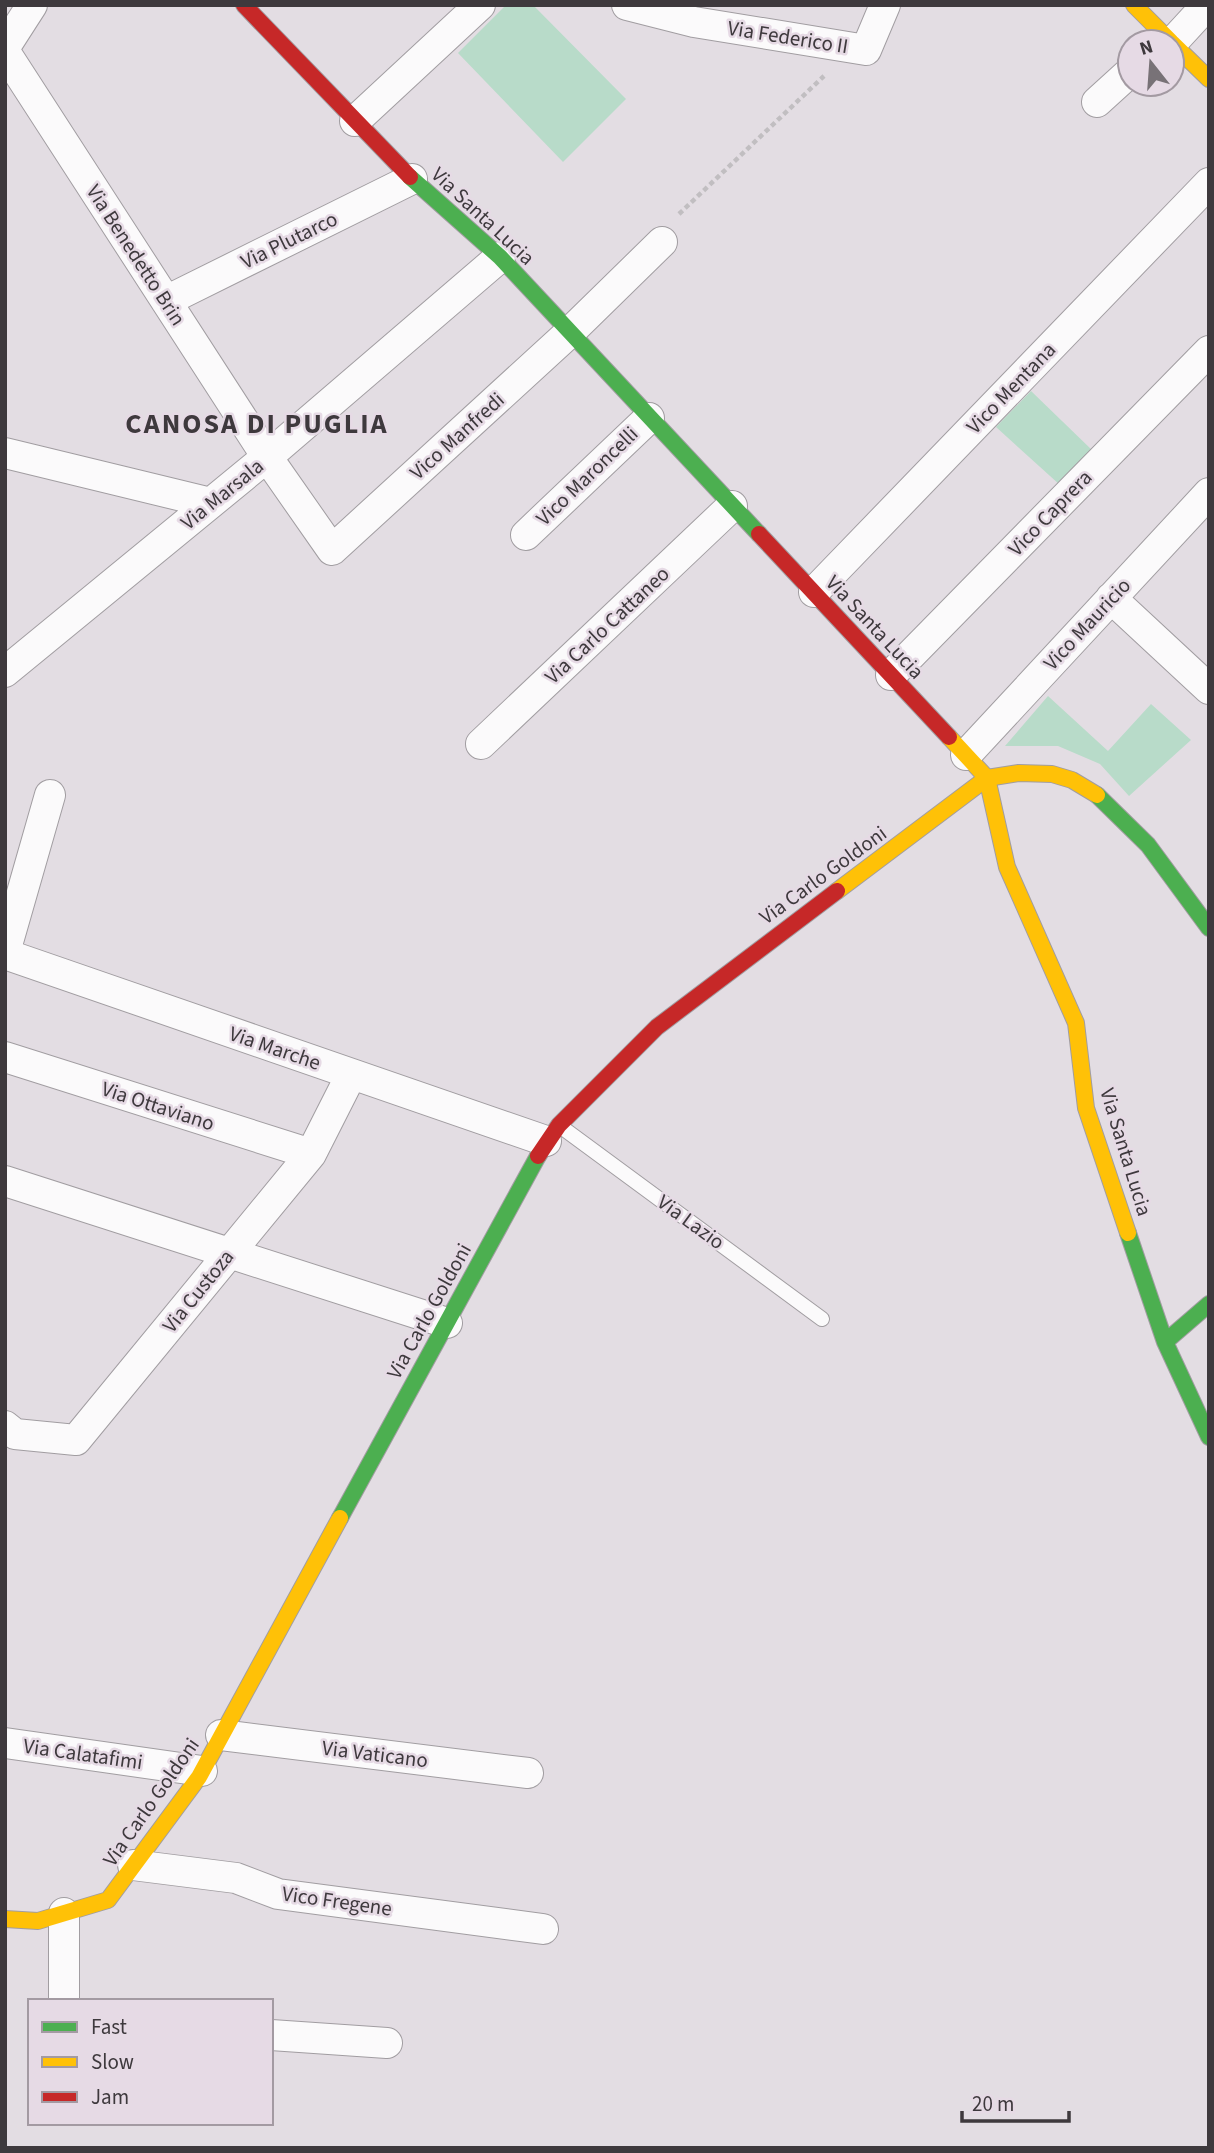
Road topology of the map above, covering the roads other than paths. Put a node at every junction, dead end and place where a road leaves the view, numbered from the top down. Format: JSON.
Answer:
{"nodes":[{"id":1,"x":32,"y":5,"type":"edge"},
{"id":2,"x":244,"y":5,"type":"edge"},
{"id":3,"x":480,"y":5,"type":"edge"},
{"id":4,"x":627,"y":5,"type":"edge"},
{"id":5,"x":885,"y":5,"type":"edge"},
{"id":6,"x":1134,"y":5,"type":"edge"},
{"id":7,"x":1207,"y":5,"type":"edge"},
{"id":8,"x":696,"y":13,"type":"edge"},
{"id":9,"x":1157,"y":28,"type":"edge"},
{"id":10,"x":1186,"y":28,"type":"edge"},
{"id":11,"x":5,"y":50,"type":"edge"},
{"id":12,"x":1186,"y":57,"type":"edge"},
{"id":13,"x":1209,"y":79,"type":"edge"},
{"id":14,"x":1116,"y":85,"type":"edge"},
{"id":15,"x":1097,"y":102,"type":"dead end"},
{"id":16,"x":355,"y":121,"type":"junction"},
{"id":17,"x":412,"y":179,"type":"junction"},
{"id":18,"x":1209,"y":183,"type":"edge"},
{"id":19,"x":662,"y":242,"type":"road end"},
{"id":20,"x":500,"y":257,"type":"junction"},
{"id":21,"x":166,"y":301,"type":"junction"},
{"id":22,"x":569,"y":333,"type":"junction"},
{"id":23,"x":1206,"y":361,"type":"edge"},
{"id":24,"x":649,"y":418,"type":"junction"},
{"id":25,"x":5,"y":453,"type":"edge"},
{"id":26,"x":267,"y":457,"type":"junction"},
{"id":27,"x":1209,"y":493,"type":"edge"},
{"id":28,"x":211,"y":503,"type":"junction"},
{"id":29,"x":732,"y":506,"type":"junction"},
{"id":30,"x":526,"y":535,"type":"dead end"},
{"id":31,"x":814,"y":592,"type":"junction"},
{"id":32,"x":1111,"y":598,"type":"junction"},
{"id":33,"x":5,"y":672,"type":"edge"},
{"id":34,"x":891,"y":675,"type":"junction"},
{"id":35,"x":1209,"y":689,"type":"edge"},
{"id":36,"x":481,"y":744,"type":"dead end"},
{"id":37,"x":966,"y":755,"type":"junction"},
{"id":38,"x":987,"y":778,"type":"junction"},
{"id":39,"x":50,"y":795,"type":"dead end"},
{"id":40,"x":1209,"y":928,"type":"edge"},
{"id":41,"x":5,"y":953,"type":"edge"},
{"id":42,"x":5,"y":1057,"type":"edge"},
{"id":43,"x":351,"y":1075,"type":"junction"},
{"id":44,"x":553,"y":1133,"type":"junction"},
{"id":45,"x":311,"y":1154,"type":"junction"},
{"id":46,"x":5,"y":1181,"type":"edge"},
{"id":47,"x":230,"y":1253,"type":"junction"},
{"id":48,"x":1209,"y":1304,"type":"edge"},
{"id":49,"x":822,"y":1319,"type":"dead end"},
{"id":50,"x":447,"y":1323,"type":"junction"},
{"id":51,"x":1165,"y":1342,"type":"junction"},
{"id":52,"x":5,"y":1426,"type":"edge"},
{"id":53,"x":1209,"y":1437,"type":"edge"},
{"id":54,"x":221,"y":1735,"type":"junction"},
{"id":55,"x":5,"y":1743,"type":"edge"},
{"id":56,"x":202,"y":1771,"type":"junction"},
{"id":57,"x":528,"y":1773,"type":"dead end"},
{"id":58,"x":133,"y":1866,"type":"junction"},
{"id":59,"x":64,"y":1913,"type":"junction"},
{"id":60,"x":5,"y":1919,"type":"edge"},
{"id":61,"x":543,"y":1929,"type":"dead end"},
{"id":62,"x":64,"y":1999,"type":"edge"},
{"id":63,"x":273,"y":2035,"type":"edge"},
{"id":64,"x":387,"y":2043,"type":"dead end"}],
"edges":[{"from":1,"to":11,"type":"street"},
{"from":2,"to":16,"type":"street","name":"Via Santa Lucia"},
{"from":3,"to":16,"type":"street"},
{"from":4,"to":8,"type":"street","name":"Via Federico II"},
{"from":5,"to":8,"type":"street","name":"Via Federico II"},
{"from":6,"to":9,"type":"street"},
{"from":7,"to":10,"type":"street"},
{"from":11,"to":21,"type":"street","name":"Via Benedetto Brin"},
{"from":12,"to":13,"type":"street"},
{"from":14,"to":15,"type":"street"},
{"from":16,"to":17,"type":"street","name":"Via Santa Lucia"},
{"from":17,"to":20,"type":"street","name":"Via Santa Lucia"},
{"from":17,"to":21,"type":"street","name":"Via Plutarco"},
{"from":18,"to":31,"type":"street","name":"Vico Mentana"},
{"from":19,"to":22,"type":"street","name":"Vico Manfredi"},
{"from":20,"to":22,"type":"street","name":"Via Santa Lucia"},
{"from":20,"to":26,"type":"street","name":"Via Marsala"},
{"from":21,"to":26,"type":"street","name":"Via Benedetto Brin"},
{"from":22,"to":24,"type":"street","name":"Via Santa Lucia"},
{"from":22,"to":26,"type":"street","name":"Vico Manfredi"},
{"from":23,"to":34,"type":"street","name":"Vico Caprera"},
{"from":24,"to":29,"type":"street","name":"Via Santa Lucia"},
{"from":24,"to":30,"type":"street","name":"Vico Maroncelli"},
{"from":25,"to":28,"type":"street"},
{"from":26,"to":28,"type":"street","name":"Via Marsala"},
{"from":27,"to":32,"type":"street","name":"Vico Mauricio"},
{"from":28,"to":33,"type":"street","name":"Via Marsala"},
{"from":29,"to":31,"type":"street","name":"Via Santa Lucia"},
{"from":29,"to":36,"type":"street","name":"Via Carlo Cattaneo"},
{"from":31,"to":34,"type":"street","name":"Via Santa Lucia"},
{"from":32,"to":35,"type":"street"},
{"from":32,"to":37,"type":"street","name":"Vico Mauricio"},
{"from":34,"to":37,"type":"street","name":"Via Santa Lucia"},
{"from":37,"to":38,"type":"street","name":"Via Santa Lucia"},
{"from":38,"to":40,"type":"street"},
{"from":38,"to":44,"type":"street","name":"Via Carlo Goldoni"},
{"from":38,"to":51,"type":"street","name":"Via Santa Lucia"},
{"from":39,"to":41,"type":"street"},
{"from":41,"to":43,"type":"street","name":"Via Marche"},
{"from":42,"to":45,"type":"street","name":"Via Ottaviano"},
{"from":43,"to":44,"type":"street","name":"Via Marche"},
{"from":43,"to":45,"type":"street","name":"Via Custoza"},
{"from":44,"to":49,"type":"lane","name":"Via Lazio"},
{"from":44,"to":50,"type":"street","name":"Via Carlo Goldoni"},
{"from":45,"to":47,"type":"street","name":"Via Custoza"},
{"from":46,"to":47,"type":"street"},
{"from":47,"to":50,"type":"street"},
{"from":47,"to":52,"type":"street","name":"Via Custoza"},
{"from":48,"to":51,"type":"street"},
{"from":50,"to":54,"type":"street","name":"Via Carlo Goldoni"},
{"from":51,"to":53,"type":"street","name":"Via Santa Lucia"},
{"from":54,"to":56,"type":"street","name":"Via Carlo Goldoni"},
{"from":54,"to":57,"type":"street","name":"Via Vaticano"},
{"from":55,"to":56,"type":"street","name":"Via Calatafimi"},
{"from":56,"to":58,"type":"street","name":"Via Carlo Goldoni"},
{"from":58,"to":59,"type":"street","name":"Via Carlo Goldoni"},
{"from":58,"to":61,"type":"street","name":"Vico Fregene"},
{"from":59,"to":60,"type":"street","name":"Via Carlo Goldoni"},
{"from":59,"to":62,"type":"street"},
{"from":63,"to":64,"type":"street"}]}
